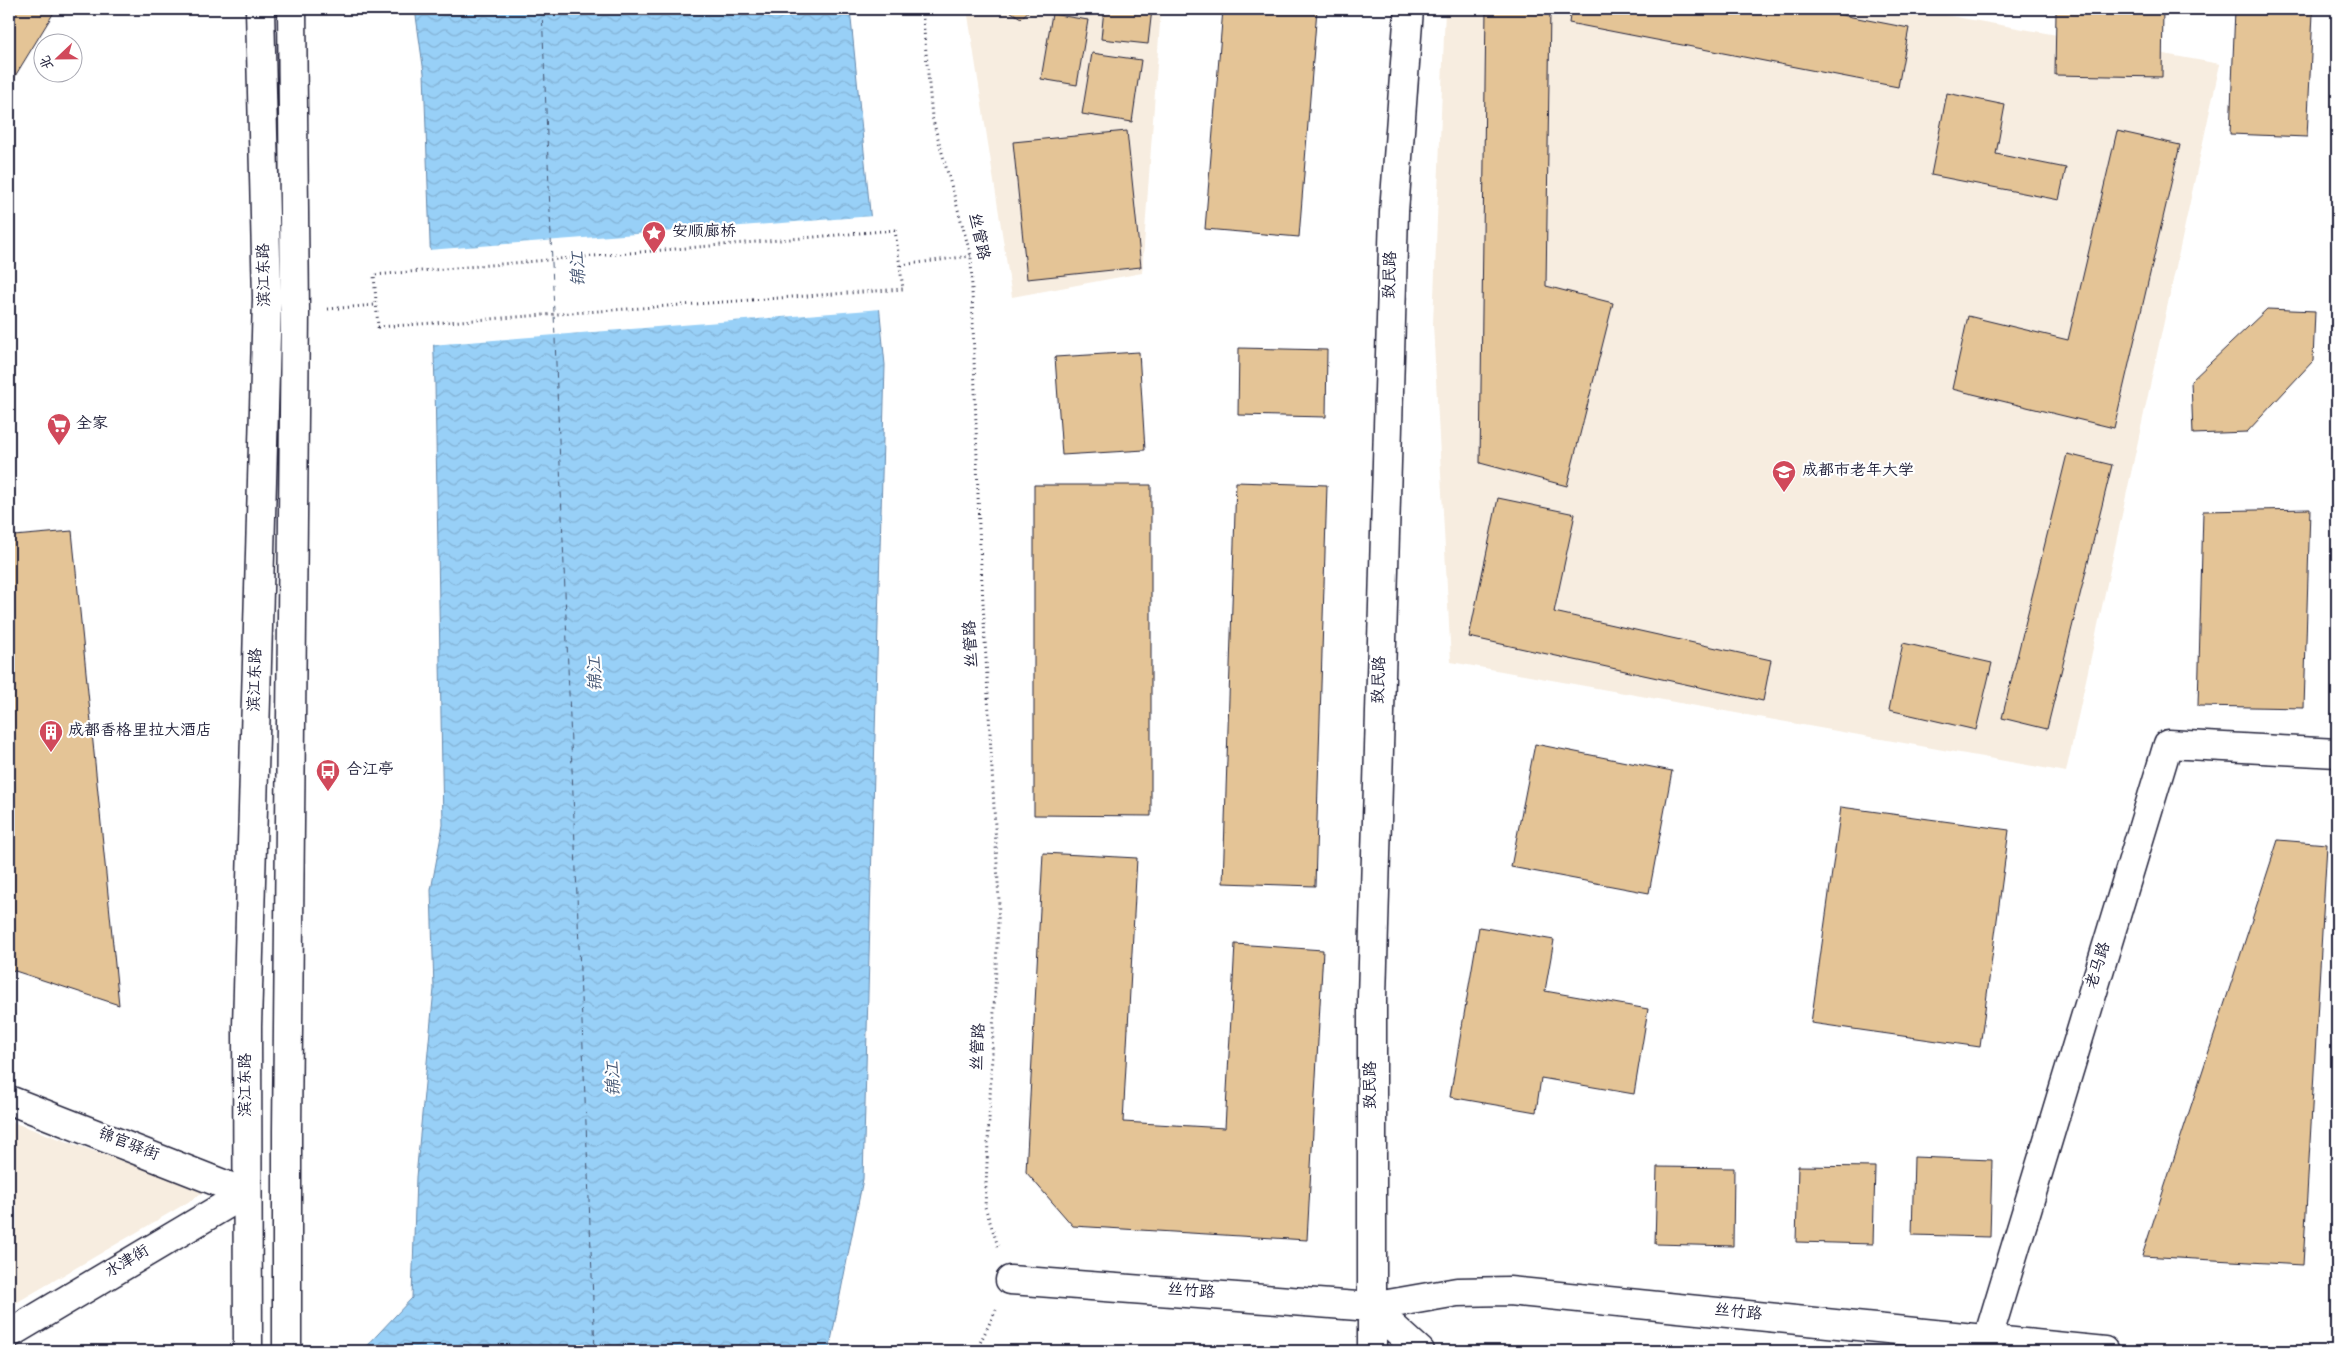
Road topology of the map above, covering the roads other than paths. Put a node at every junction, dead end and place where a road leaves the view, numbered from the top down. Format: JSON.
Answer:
{"nodes":[{"id":1,"x":260,"y":9,"type":"edge"},
{"id":2,"x":292,"y":9,"type":"edge"},
{"id":3,"x":1409,"y":9,"type":"edge"},
{"id":4,"x":2337,"y":753,"type":"edge"},
{"id":5,"x":9,"y":1100,"type":"edge"},
{"id":6,"x":246,"y":1192,"type":"junction"},
{"id":7,"x":1010,"y":1280,"type":"road end"},
{"id":8,"x":1371,"y":1307,"type":"junction"},
{"id":9,"x":9,"y":1334,"type":"edge"},
{"id":10,"x":1986,"y":1345,"type":"edge"},
{"id":11,"x":248,"y":1351,"type":"edge"},
{"id":12,"x":287,"y":1351,"type":"edge"},
{"id":13,"x":1372,"y":1351,"type":"edge"},
{"id":14,"x":1420,"y":1351,"type":"edge"},
{"id":15,"x":2105,"y":1351,"type":"edge"}],
"edges":[{"from":1,"to":6,"type":"street","name":"滨江东路"},
{"from":2,"to":12,"type":"street","name":"滨江东路"},
{"from":3,"to":8,"type":"street","name":"致民路"},
{"from":4,"to":10,"type":"street","name":"老马路"},
{"from":5,"to":6,"type":"street","name":"锦官驿街"},
{"from":6,"to":9,"type":"street","name":"水津街"},
{"from":6,"to":11,"type":"street","name":"滨江东路"},
{"from":7,"to":8,"type":"street","name":"丝竹路"},
{"from":8,"to":10,"type":"street","name":"丝竹路"},
{"from":8,"to":13,"type":"street","name":"致民路"},
{"from":8,"to":14,"type":"street"},
{"from":10,"to":15,"type":"street","name":"丝竹路"}]}
